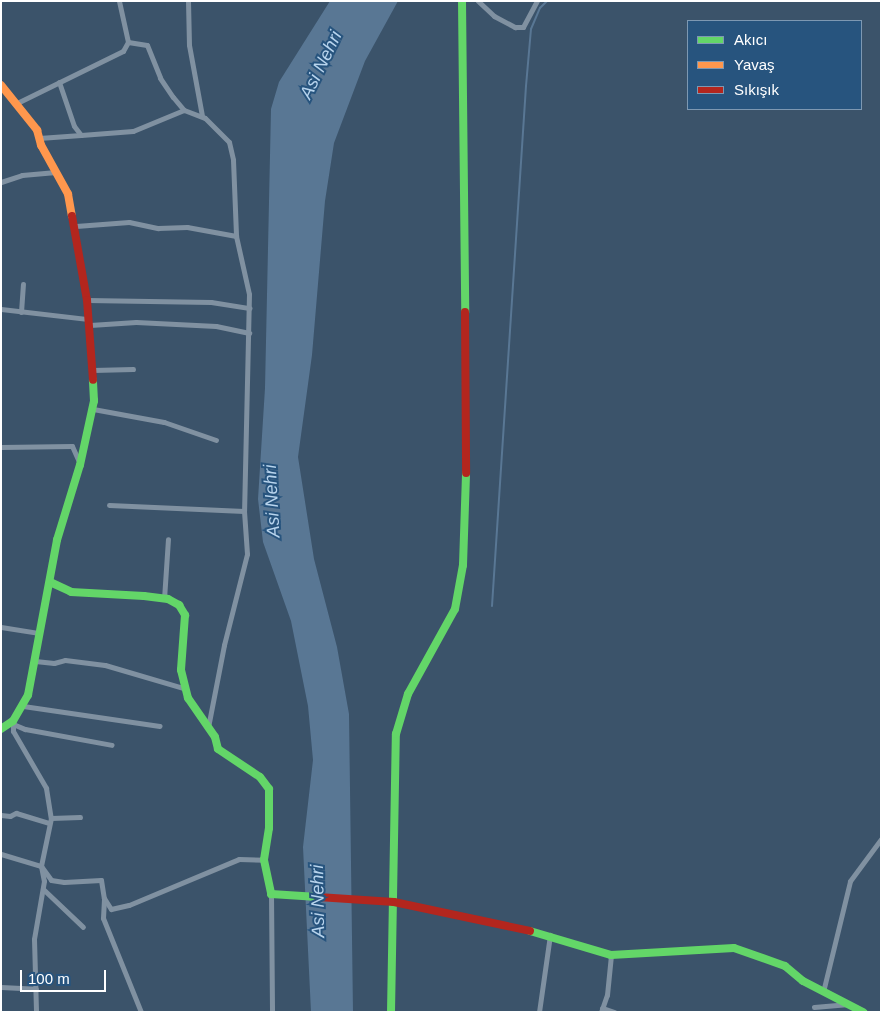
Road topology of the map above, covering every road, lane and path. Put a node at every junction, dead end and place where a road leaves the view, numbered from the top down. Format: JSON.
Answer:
{"nodes":[{"id":1,"x":119,"y":1,"type":"edge"},
{"id":2,"x":188,"y":1,"type":"edge"},
{"id":3,"x":462,"y":1,"type":"edge"},
{"id":4,"x":478,"y":1,"type":"edge"},
{"id":5,"x":537,"y":1,"type":"edge"},
{"id":6,"x":128,"y":42,"type":"junction"},
{"id":7,"x":59,"y":82,"type":"junction"},
{"id":8,"x":3,"y":90,"type":"edge"},
{"id":9,"x":17,"y":102,"type":"junction"},
{"id":10,"x":184,"y":110,"type":"junction"},
{"id":11,"x":202,"y":116,"type":"junction"},
{"id":12,"x":81,"y":134,"type":"junction"},
{"id":13,"x":40,"y":138,"type":"junction"},
{"id":14,"x":56,"y":172,"type":"junction"},
{"id":15,"x":1,"y":182,"type":"edge"},
{"id":16,"x":76,"y":226,"type":"junction"},
{"id":17,"x":236,"y":236,"type":"junction"},
{"id":18,"x":23,"y":284,"type":"dead end"},
{"id":19,"x":87,"y":300,"type":"junction"},
{"id":20,"x":250,"y":308,"type":"junction"},
{"id":21,"x":1,"y":309,"type":"edge"},
{"id":22,"x":21,"y":312,"type":"junction"},
{"id":23,"x":89,"y":322,"type":"junction"},
{"id":24,"x":249,"y":333,"type":"junction"},
{"id":25,"x":133,"y":368,"type":"dead end"},
{"id":26,"x":93,"y":370,"type":"junction"},
{"id":27,"x":93,"y":409,"type":"junction"},
{"id":28,"x":216,"y":440,"type":"dead end"},
{"id":29,"x":1,"y":447,"type":"edge"},
{"id":30,"x":80,"y":465,"type":"junction"},
{"id":31,"x":109,"y":505,"type":"dead end"},
{"id":32,"x":244,"y":511,"type":"junction"},
{"id":33,"x":168,"y":539,"type":"dead end"},
{"id":34,"x":50,"y":582,"type":"junction"},
{"id":35,"x":164,"y":599,"type":"junction"},
{"id":36,"x":1,"y":627,"type":"edge"},
{"id":37,"x":40,"y":633,"type":"junction"},
{"id":38,"x":35,"y":661,"type":"junction"},
{"id":39,"x":183,"y":688,"type":"junction"},
{"id":40,"x":23,"y":706,"type":"junction"},
{"id":41,"x":13,"y":722,"type":"junction"},
{"id":42,"x":160,"y":726,"type":"dead end"},
{"id":43,"x":208,"y":727,"type":"junction"},
{"id":44,"x":1,"y":729,"type":"edge"},
{"id":45,"x":112,"y":745,"type":"dead end"},
{"id":46,"x":1,"y":815,"type":"edge"},
{"id":47,"x":80,"y":817,"type":"dead end"},
{"id":48,"x":50,"y":821,"type":"junction"},
{"id":49,"x":881,"y":839,"type":"edge"},
{"id":50,"x":1,"y":854,"type":"edge"},
{"id":51,"x":264,"y":860,"type":"junction"},
{"id":52,"x":42,"y":866,"type":"junction"},
{"id":53,"x":47,"y":880,"type":"junction"},
{"id":54,"x":43,"y":889,"type":"junction"},
{"id":55,"x":274,"y":894,"type":"junction"},
{"id":56,"x":104,"y":898,"type":"junction"},
{"id":57,"x":390,"y":901,"type":"junction"},
{"id":58,"x":83,"y":927,"type":"dead end"},
{"id":59,"x":550,"y":935,"type":"junction"},
{"id":60,"x":611,"y":955,"type":"junction"},
{"id":61,"x":1,"y":987,"type":"edge"},
{"id":62,"x":36,"y":989,"type":"junction"},
{"id":63,"x":823,"y":993,"type":"junction"},
{"id":64,"x":849,"y":1004,"type":"junction"},
{"id":65,"x":814,"y":1007,"type":"dead end"},
{"id":66,"x":602,"y":1010,"type":"edge"},
{"id":67,"x":36,"y":1012,"type":"edge"},
{"id":68,"x":141,"y":1012,"type":"edge"},
{"id":69,"x":272,"y":1012,"type":"edge"},
{"id":70,"x":391,"y":1012,"type":"edge"},
{"id":71,"x":539,"y":1012,"type":"edge"},
{"id":72,"x":614,"y":1012,"type":"edge"},
{"id":73,"x":863,"y":1012,"type":"edge"}],
"edges":[{"from":1,"to":6,"type":"street"},
{"from":2,"to":11,"type":"street"},
{"from":3,"to":57,"type":"street"},
{"from":4,"to":5,"type":"street"},
{"from":6,"to":7,"type":"street"},
{"from":6,"to":10,"type":"street"},
{"from":7,"to":9,"type":"street"},
{"from":7,"to":12,"type":"street"},
{"from":8,"to":9,"type":"street"},
{"from":9,"to":13,"type":"street"},
{"from":10,"to":11,"type":"street"},
{"from":10,"to":12,"type":"street"},
{"from":11,"to":17,"type":"street"},
{"from":12,"to":13,"type":"street"},
{"from":13,"to":14,"type":"street"},
{"from":14,"to":15,"type":"street"},
{"from":14,"to":16,"type":"street"},
{"from":16,"to":17,"type":"street"},
{"from":16,"to":19,"type":"street"},
{"from":17,"to":20,"type":"street"},
{"from":18,"to":22,"type":"street"},
{"from":19,"to":20,"type":"street"},
{"from":19,"to":23,"type":"street"},
{"from":20,"to":24,"type":"street"},
{"from":21,"to":22,"type":"street"},
{"from":22,"to":23,"type":"street"},
{"from":23,"to":24,"type":"street"},
{"from":23,"to":26,"type":"street"},
{"from":24,"to":32,"type":"street"},
{"from":25,"to":26,"type":"street"},
{"from":26,"to":27,"type":"street"},
{"from":27,"to":28,"type":"street"},
{"from":27,"to":30,"type":"street"},
{"from":29,"to":30,"type":"street"},
{"from":30,"to":34,"type":"street"},
{"from":31,"to":32,"type":"street"},
{"from":32,"to":43,"type":"street"},
{"from":33,"to":35,"type":"street"},
{"from":34,"to":35,"type":"street"},
{"from":34,"to":37,"type":"street"},
{"from":35,"to":39,"type":"street"},
{"from":36,"to":37,"type":"street"},
{"from":37,"to":38,"type":"street"},
{"from":38,"to":39,"type":"street"},
{"from":38,"to":40,"type":"street"},
{"from":39,"to":43,"type":"street"},
{"from":40,"to":41,"type":"street"},
{"from":40,"to":42,"type":"street"},
{"from":41,"to":44,"type":"street"},
{"from":41,"to":45,"type":"street"},
{"from":41,"to":48,"type":"street"},
{"from":43,"to":51,"type":"street"},
{"from":46,"to":48,"type":"street"},
{"from":47,"to":48,"type":"street"},
{"from":48,"to":52,"type":"street"},
{"from":49,"to":63,"type":"street"},
{"from":50,"to":52,"type":"street"},
{"from":51,"to":55,"type":"street"},
{"from":51,"to":56,"type":"street"},
{"from":52,"to":53,"type":"street"},
{"from":53,"to":54,"type":"street"},
{"from":53,"to":56,"type":"street"},
{"from":54,"to":58,"type":"street"},
{"from":54,"to":62,"type":"street"},
{"from":55,"to":57,"type":"street"},
{"from":55,"to":69,"type":"street"},
{"from":56,"to":68,"type":"street"},
{"from":57,"to":59,"type":"street"},
{"from":57,"to":70,"type":"street"},
{"from":59,"to":60,"type":"street"},
{"from":59,"to":71,"type":"street"},
{"from":60,"to":63,"type":"street"},
{"from":60,"to":66,"type":"street"},
{"from":61,"to":62,"type":"street"},
{"from":62,"to":67,"type":"street"},
{"from":63,"to":64,"type":"street"},
{"from":64,"to":65,"type":"street"},
{"from":64,"to":73,"type":"street"},
{"from":66,"to":72,"type":"street"}]}
